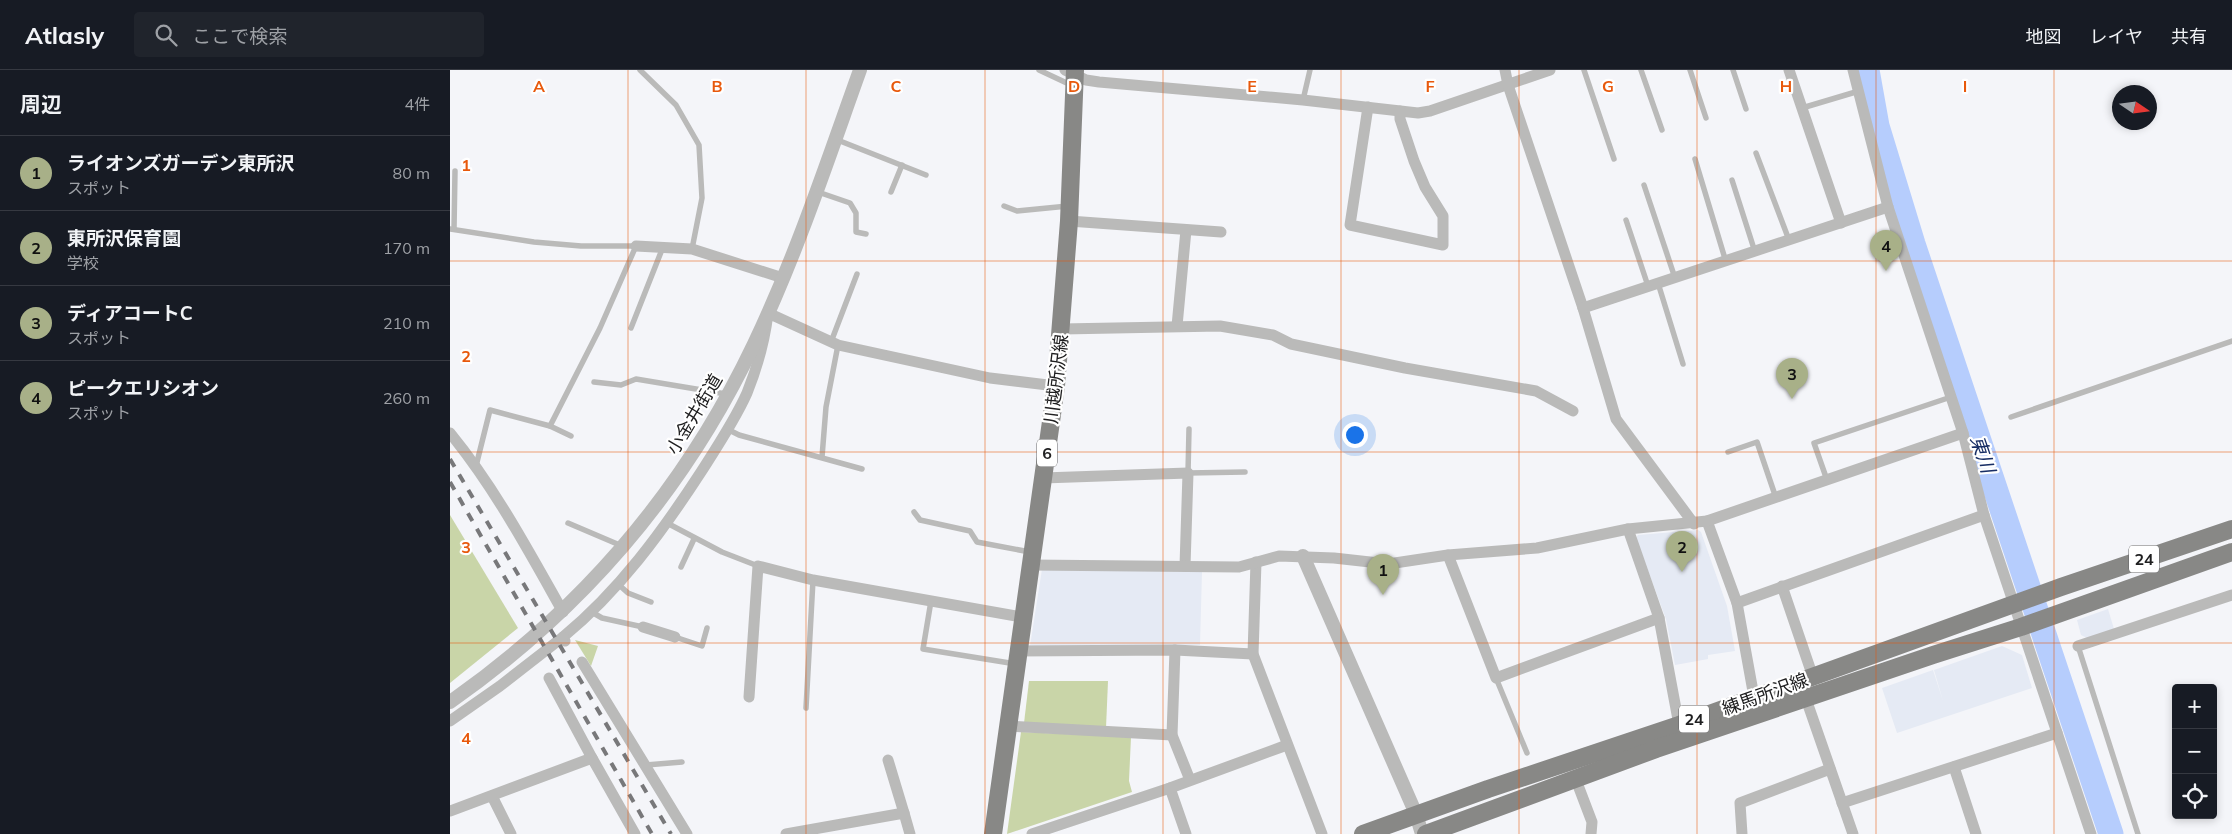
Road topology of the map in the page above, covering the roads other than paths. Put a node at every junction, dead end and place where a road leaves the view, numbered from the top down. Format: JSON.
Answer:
{"nodes":[{"id":1,"x":640,"y":70,"type":"edge"},
{"id":2,"x":860,"y":70,"type":"edge"},
{"id":3,"x":1039,"y":70,"type":"edge"},
{"id":4,"x":1310,"y":70,"type":"edge"},
{"id":5,"x":1505,"y":70,"type":"edge"},
{"id":6,"x":1550,"y":70,"type":"edge"},
{"id":7,"x":1584,"y":70,"type":"edge"},
{"id":8,"x":1641,"y":70,"type":"edge"},
{"id":9,"x":1690,"y":70,"type":"edge"},
{"id":10,"x":1733,"y":70,"type":"edge"},
{"id":11,"x":1789,"y":70,"type":"edge"},
{"id":12,"x":1854,"y":70,"type":"edge"},
{"id":13,"x":1073,"y":76,"type":"edge"},
{"id":14,"x":1508,"y":85,"type":"junction"},
{"id":15,"x":1859,"y":91,"type":"junction"},
{"id":16,"x":1304,"y":100,"type":"junction"},
{"id":17,"x":1368,"y":107,"type":"junction"},
{"id":18,"x":1802,"y":108,"type":"junction"},
{"id":19,"x":1746,"y":109,"type":"dead end"},
{"id":20,"x":1400,"y":111,"type":"junction"},
{"id":21,"x":1706,"y":118,"type":"dead end"},
{"id":22,"x":1662,"y":130,"type":"dead end"},
{"id":23,"x":835,"y":138,"type":"junction"},
{"id":24,"x":1756,"y":153,"type":"dead end"},
{"id":25,"x":1614,"y":159,"type":"dead end"},
{"id":26,"x":1695,"y":159,"type":"dead end"},
{"id":27,"x":902,"y":165,"type":"junction"},
{"id":28,"x":455,"y":171,"type":"dead end"},
{"id":29,"x":926,"y":175,"type":"dead end"},
{"id":30,"x":1732,"y":180,"type":"dead end"},
{"id":31,"x":1644,"y":185,"type":"dead end"},
{"id":32,"x":816,"y":191,"type":"junction"},
{"id":33,"x":891,"y":192,"type":"dead end"},
{"id":34,"x":1004,"y":206,"type":"dead end"},
{"id":35,"x":1888,"y":207,"type":"junction"},
{"id":36,"x":1069,"y":214,"type":"junction"},
{"id":37,"x":1626,"y":220,"type":"dead end"},
{"id":38,"x":1841,"y":224,"type":"junction"},
{"id":39,"x":452,"y":229,"type":"edge"},
{"id":40,"x":1186,"y":230,"type":"junction"},
{"id":41,"x":1221,"y":232,"type":"dead end"},
{"id":42,"x":866,"y":234,"type":"dead end"},
{"id":43,"x":1789,"y":241,"type":"junction"},
{"id":44,"x":636,"y":246,"type":"junction"},
{"id":45,"x":663,"y":247,"type":"junction"},
{"id":46,"x":692,"y":249,"type":"junction"},
{"id":47,"x":1755,"y":252,"type":"junction"},
{"id":48,"x":1726,"y":262,"type":"junction"},
{"id":49,"x":857,"y":274,"type":"dead end"},
{"id":50,"x":783,"y":278,"type":"junction"},
{"id":51,"x":1676,"y":278,"type":"junction"},
{"id":52,"x":1653,"y":285,"type":"junction"},
{"id":53,"x":1583,"y":308,"type":"junction"},
{"id":54,"x":768,"y":313,"type":"junction"},
{"id":55,"x":1177,"y":326,"type":"junction"},
{"id":56,"x":630,"y":328,"type":"dead end"},
{"id":57,"x":1062,"y":329,"type":"junction"},
{"id":58,"x":2232,"y":341,"type":"edge"},
{"id":59,"x":835,"y":343,"type":"junction"},
{"id":60,"x":1682,"y":364,"type":"dead end"},
{"id":61,"x":594,"y":382,"type":"dead end"},
{"id":62,"x":1056,"y":386,"type":"junction"},
{"id":63,"x":728,"y":395,"type":"junction"},
{"id":64,"x":1951,"y":397,"type":"junction"},
{"id":65,"x":1573,"y":412,"type":"dead end"},
{"id":66,"x":2011,"y":417,"type":"dead end"},
{"id":67,"x":550,"y":426,"type":"junction"},
{"id":68,"x":1189,"y":428,"type":"dead end"},
{"id":69,"x":727,"y":429,"type":"junction"},
{"id":70,"x":450,"y":433,"type":"edge"},
{"id":71,"x":1962,"y":433,"type":"junction"},
{"id":72,"x":572,"y":436,"type":"dead end"},
{"id":73,"x":1728,"y":452,"type":"dead end"},
{"id":74,"x":822,"y":457,"type":"junction"},
{"id":75,"x":476,"y":466,"type":"junction"},
{"id":76,"x":862,"y":469,"type":"dead end"},
{"id":77,"x":1245,"y":472,"type":"dead end"},
{"id":78,"x":1188,"y":473,"type":"junction"},
{"id":79,"x":1043,"y":478,"type":"junction"},
{"id":80,"x":1827,"y":480,"type":"junction"},
{"id":81,"x":1776,"y":498,"type":"junction"},
{"id":82,"x":914,"y":512,"type":"dead end"},
{"id":83,"x":1984,"y":515,"type":"junction"},
{"id":84,"x":1707,"y":521,"type":"junction"},
{"id":85,"x":568,"y":523,"type":"dead end"},
{"id":86,"x":667,"y":523,"type":"junction"},
{"id":87,"x":1694,"y":524,"type":"junction"},
{"id":88,"x":1628,"y":529,"type":"junction"},
{"id":89,"x":2232,"y":529,"type":"edge"},
{"id":90,"x":694,"y":539,"type":"junction"},
{"id":91,"x":624,"y":547,"type":"junction"},
{"id":92,"x":2232,"y":552,"type":"edge"},
{"id":93,"x":1448,"y":555,"type":"junction"},
{"id":94,"x":1303,"y":556,"type":"junction"},
{"id":95,"x":1031,"y":559,"type":"junction"},
{"id":96,"x":1256,"y":562,"type":"junction"},
{"id":97,"x":758,"y":566,"type":"junction"},
{"id":98,"x":1185,"y":566,"type":"junction"},
{"id":99,"x":680,"y":567,"type":"dead end"},
{"id":100,"x":813,"y":580,"type":"junction"},
{"id":101,"x":618,"y":584,"type":"junction"},
{"id":102,"x":1782,"y":586,"type":"junction"},
{"id":103,"x":2232,"y":595,"type":"edge"},
{"id":104,"x":931,"y":601,"type":"junction"},
{"id":105,"x":651,"y":602,"type":"dead end"},
{"id":106,"x":1736,"y":603,"type":"junction"},
{"id":107,"x":2019,"y":604,"type":"junction"},
{"id":108,"x":590,"y":611,"type":"junction"},
{"id":109,"x":563,"y":612,"type":"junction"},
{"id":110,"x":1022,"y":617,"type":"junction"},
{"id":111,"x":1659,"y":618,"type":"junction"},
{"id":112,"x":2026,"y":625,"type":"junction"},
{"id":113,"x":643,"y":627,"type":"joint"},
{"id":114,"x":707,"y":628,"type":"dead end"},
{"id":115,"x":675,"y":638,"type":"joint"},
{"id":116,"x":2078,"y":646,"type":"joint"},
{"id":117,"x":1175,"y":650,"type":"junction"},
{"id":118,"x":1253,"y":654,"type":"junction"},
{"id":119,"x":1017,"y":658,"type":"junction"},
{"id":120,"x":582,"y":662,"type":"dead end"},
{"id":121,"x":1813,"y":677,"type":"junction"},
{"id":122,"x":549,"y":678,"type":"dead end"},
{"id":123,"x":1496,"y":678,"type":"junction"},
{"id":124,"x":748,"y":697,"type":"dead end"},
{"id":125,"x":1754,"y":697,"type":"junction"},
{"id":126,"x":1806,"y":699,"type":"junction"},
{"id":127,"x":450,"y":702,"type":"edge"},
{"id":128,"x":806,"y":708,"type":"dead end"},
{"id":129,"x":450,"y":721,"type":"edge"},
{"id":130,"x":1679,"y":725,"type":"junction"},
{"id":131,"x":1007,"y":726,"type":"junction"},
{"id":132,"x":2057,"y":734,"type":"junction"},
{"id":133,"x":1172,"y":735,"type":"junction"},
{"id":134,"x":1287,"y":745,"type":"junction"},
{"id":135,"x":1527,"y":753,"type":"dead end"},
{"id":136,"x":592,"y":758,"type":"junction"},
{"id":137,"x":888,"y":760,"type":"dead end"},
{"id":138,"x":682,"y":762,"type":"dead end"},
{"id":139,"x":646,"y":764,"type":"junction"},
{"id":140,"x":1954,"y":767,"type":"junction"},
{"id":141,"x":1830,"y":769,"type":"junction"},
{"id":142,"x":1190,"y":780,"type":"junction"},
{"id":143,"x":1576,"y":780,"type":"junction"},
{"id":144,"x":1170,"y":788,"type":"junction"},
{"id":145,"x":492,"y":796,"type":"junction"},
{"id":146,"x":1842,"y":803,"type":"junction"},
{"id":147,"x":450,"y":812,"type":"edge"},
{"id":148,"x":904,"y":812,"type":"junction"},
{"id":149,"x":1416,"y":814,"type":"junction"},
{"id":150,"x":511,"y":834,"type":"edge"},
{"id":151,"x":635,"y":834,"type":"edge"},
{"id":152,"x":687,"y":834,"type":"edge"},
{"id":153,"x":786,"y":834,"type":"edge"},
{"id":154,"x":910,"y":834,"type":"edge"},
{"id":155,"x":993,"y":834,"type":"edge"},
{"id":156,"x":1032,"y":834,"type":"edge"},
{"id":157,"x":1186,"y":834,"type":"edge"},
{"id":158,"x":1322,"y":834,"type":"edge"},
{"id":159,"x":1363,"y":834,"type":"edge"},
{"id":160,"x":1422,"y":834,"type":"edge"},
{"id":161,"x":1426,"y":834,"type":"edge"},
{"id":162,"x":1591,"y":834,"type":"edge"},
{"id":163,"x":1742,"y":834,"type":"edge"},
{"id":164,"x":1852,"y":834,"type":"edge"},
{"id":165,"x":1976,"y":834,"type":"edge"},
{"id":166,"x":2091,"y":834,"type":"edge"},
{"id":167,"x":2138,"y":834,"type":"edge"}],
"edges":[{"from":1,"to":46,"type":"lane"},
{"from":2,"to":23,"type":"street","name":"小金井街道"},
{"from":3,"to":13,"type":"lane"},
{"from":4,"to":16,"type":"lane"},
{"from":5,"to":14,"type":"street"},
{"from":6,"to":14,"type":"street"},
{"from":7,"to":25,"type":"lane"},
{"from":8,"to":22,"type":"lane"},
{"from":9,"to":21,"type":"lane"},
{"from":10,"to":19,"type":"lane"},
{"from":11,"to":18,"type":"street"},
{"from":12,"to":15,"type":"street"},
{"from":13,"to":16,"type":"street"},
{"from":13,"to":36,"type":"main road","name":"川越所沢線","number":"6"},
{"from":14,"to":20,"type":"street"},
{"from":14,"to":53,"type":"street"},
{"from":15,"to":18,"type":"lane"},
{"from":15,"to":35,"type":"street"},
{"from":16,"to":17,"type":"street"},
{"from":17,"to":20,"type":"street"},
{"from":17,"to":20,"type":"street"},
{"from":18,"to":38,"type":"street"},
{"from":23,"to":27,"type":"lane"},
{"from":23,"to":32,"type":"street","name":"小金井街道"},
{"from":24,"to":43,"type":"lane"},
{"from":26,"to":48,"type":"lane"},
{"from":27,"to":29,"type":"lane"},
{"from":27,"to":33,"type":"lane"},
{"from":28,"to":39,"type":"lane"},
{"from":30,"to":47,"type":"lane"},
{"from":31,"to":51,"type":"lane"},
{"from":32,"to":42,"type":"lane"},
{"from":32,"to":50,"type":"street","name":"小金井街道"},
{"from":34,"to":36,"type":"lane"},
{"from":35,"to":38,"type":"street"},
{"from":35,"to":64,"type":"street"},
{"from":36,"to":40,"type":"street"},
{"from":36,"to":57,"type":"main road","name":"川越所沢線","number":"6"},
{"from":37,"to":52,"type":"lane"},
{"from":38,"to":43,"type":"street"},
{"from":39,"to":44,"type":"lane"},
{"from":40,"to":41,"type":"street"},
{"from":40,"to":55,"type":"street"},
{"from":43,"to":47,"type":"street"},
{"from":44,"to":45,"type":"street"},
{"from":44,"to":67,"type":"lane"},
{"from":45,"to":46,"type":"street"},
{"from":45,"to":56,"type":"lane"},
{"from":46,"to":50,"type":"street"},
{"from":47,"to":48,"type":"street"},
{"from":48,"to":51,"type":"street"},
{"from":49,"to":59,"type":"lane"},
{"from":50,"to":54,"type":"street","name":"小金井街道"},
{"from":51,"to":52,"type":"street"},
{"from":52,"to":53,"type":"street"},
{"from":52,"to":60,"type":"lane"},
{"from":53,"to":87,"type":"street"},
{"from":54,"to":59,"type":"street"},
{"from":54,"to":63,"type":"street","name":"小金井街道"},
{"from":54,"to":69,"type":"street"},
{"from":55,"to":57,"type":"street"},
{"from":55,"to":65,"type":"street"},
{"from":57,"to":62,"type":"main road","name":"川越所沢線","number":"6"},
{"from":58,"to":66,"type":"lane"},
{"from":59,"to":62,"type":"street"},
{"from":59,"to":74,"type":"lane"},
{"from":61,"to":63,"type":"lane"},
{"from":62,"to":79,"type":"main road","name":"川越所沢線","number":"6"},
{"from":63,"to":91,"type":"street","name":"小金井街道"},
{"from":64,"to":71,"type":"street"},
{"from":64,"to":80,"type":"lane"},
{"from":67,"to":72,"type":"lane"},
{"from":67,"to":75,"type":"lane"},
{"from":68,"to":78,"type":"lane"},
{"from":69,"to":74,"type":"lane"},
{"from":69,"to":86,"type":"street"},
{"from":70,"to":75,"type":"street"},
{"from":71,"to":80,"type":"street"},
{"from":71,"to":83,"type":"street"},
{"from":73,"to":81,"type":"lane"},
{"from":74,"to":76,"type":"lane"},
{"from":75,"to":109,"type":"street"},
{"from":77,"to":78,"type":"lane"},
{"from":78,"to":79,"type":"street"},
{"from":78,"to":98,"type":"street"},
{"from":79,"to":95,"type":"main road","name":"川越所沢線","number":"6"},
{"from":80,"to":81,"type":"street"},
{"from":81,"to":84,"type":"street"},
{"from":82,"to":95,"type":"lane"},
{"from":83,"to":102,"type":"street"},
{"from":83,"to":107,"type":"street"},
{"from":84,"to":87,"type":"street"},
{"from":84,"to":106,"type":"street"},
{"from":85,"to":91,"type":"lane"},
{"from":86,"to":90,"type":"lane"},
{"from":86,"to":101,"type":"street"},
{"from":87,"to":88,"type":"street"},
{"from":88,"to":93,"type":"street"},
{"from":88,"to":111,"type":"street"},
{"from":89,"to":107,"type":"main road","number":"24"},
{"from":90,"to":97,"type":"lane"},
{"from":90,"to":99,"type":"lane"},
{"from":91,"to":109,"type":"street","name":"小金井街道"},
{"from":92,"to":112,"type":"main road","number":"24"},
{"from":93,"to":94,"type":"street"},
{"from":93,"to":123,"type":"street"},
{"from":94,"to":96,"type":"street"},
{"from":94,"to":149,"type":"street"},
{"from":95,"to":98,"type":"street"},
{"from":95,"to":110,"type":"main road","name":"川越所沢線","number":"6"},
{"from":96,"to":98,"type":"street"},
{"from":96,"to":118,"type":"street"},
{"from":97,"to":100,"type":"street"},
{"from":97,"to":124,"type":"street"},
{"from":100,"to":104,"type":"street"},
{"from":100,"to":128,"type":"lane"},
{"from":101,"to":105,"type":"lane"},
{"from":101,"to":108,"type":"street"},
{"from":102,"to":106,"type":"street"},
{"from":102,"to":121,"type":"street"},
{"from":103,"to":116,"type":"street"},
{"from":104,"to":110,"type":"street"},
{"from":104,"to":119,"type":"lane"},
{"from":106,"to":125,"type":"street"},
{"from":107,"to":112,"type":"street"},
{"from":107,"to":121,"type":"main road","name":"練馬所沢線","number":"24"},
{"from":108,"to":113,"type":"lane"},
{"from":108,"to":129,"type":"street"},
{"from":109,"to":127,"type":"street","name":"小金井街道"},
{"from":110,"to":119,"type":"main road","name":"川越所沢線","number":"6"},
{"from":111,"to":123,"type":"street"},
{"from":111,"to":130,"type":"street"},
{"from":112,"to":126,"type":"main road","name":"練馬所沢線","number":"24"},
{"from":112,"to":132,"type":"street"},
{"from":113,"to":115,"type":"street"},
{"from":114,"to":115,"type":"lane"},
{"from":116,"to":167,"type":"lane"},
{"from":117,"to":118,"type":"street"},
{"from":117,"to":119,"type":"street"},
{"from":117,"to":133,"type":"street"},
{"from":118,"to":134,"type":"street"},
{"from":119,"to":131,"type":"main road","name":"川越所沢線","number":"6"},
{"from":120,"to":139,"type":"street"},
{"from":121,"to":125,"type":"main road","name":"練馬所沢線","number":"24"},
{"from":122,"to":136,"type":"street"},
{"from":123,"to":135,"type":"lane"},
{"from":125,"to":130,"type":"main road","name":"練馬所沢線","number":"24"},
{"from":126,"to":141,"type":"street"},
{"from":126,"to":143,"type":"main road","name":"練馬所沢線","number":"24"},
{"from":130,"to":149,"type":"main road","name":"練馬所沢線","number":"24"},
{"from":131,"to":133,"type":"street"},
{"from":131,"to":155,"type":"main road","name":"川越所沢線","number":"6"},
{"from":132,"to":140,"type":"street"},
{"from":132,"to":166,"type":"street"},
{"from":133,"to":142,"type":"street"},
{"from":134,"to":142,"type":"street"},
{"from":134,"to":158,"type":"street"},
{"from":136,"to":145,"type":"street"},
{"from":136,"to":151,"type":"street"},
{"from":137,"to":148,"type":"street"},
{"from":138,"to":139,"type":"lane"},
{"from":139,"to":152,"type":"street"},
{"from":140,"to":146,"type":"street"},
{"from":140,"to":165,"type":"street"},
{"from":141,"to":146,"type":"street"},
{"from":141,"to":163,"type":"street"},
{"from":142,"to":144,"type":"street"},
{"from":143,"to":161,"type":"main road","name":"練馬所沢線","number":"24"},
{"from":143,"to":162,"type":"street"},
{"from":144,"to":156,"type":"street"},
{"from":144,"to":157,"type":"street"},
{"from":145,"to":147,"type":"street"},
{"from":145,"to":150,"type":"street"},
{"from":146,"to":164,"type":"street"},
{"from":148,"to":153,"type":"street"},
{"from":148,"to":154,"type":"street"},
{"from":149,"to":159,"type":"main road","name":"練馬所沢線","number":"24"},
{"from":149,"to":160,"type":"street"}]}
